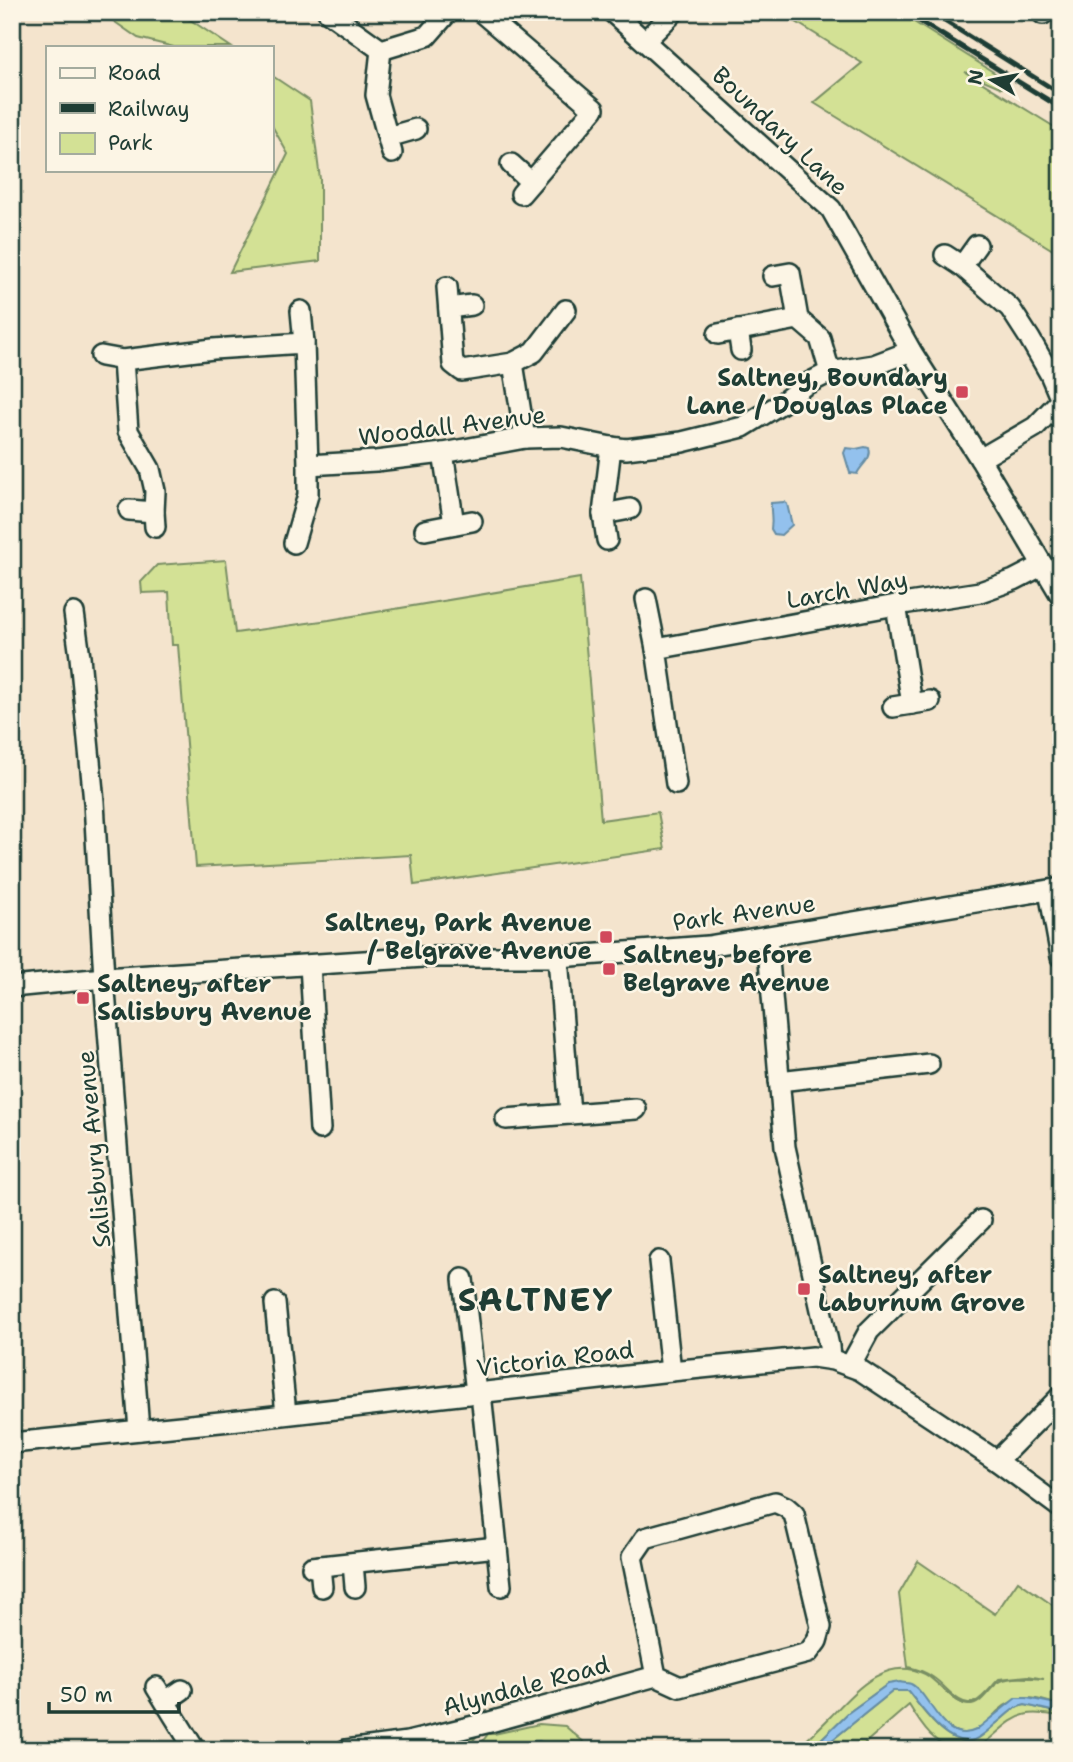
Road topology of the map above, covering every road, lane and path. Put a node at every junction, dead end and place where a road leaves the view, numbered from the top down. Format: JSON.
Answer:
{"nodes":[{"id":1,"x":328,"y":12,"type":"edge"},
{"id":2,"x":447,"y":12,"type":"edge"},
{"id":3,"x":481,"y":12,"type":"edge"},
{"id":4,"x":612,"y":12,"type":"edge"},
{"id":5,"x":673,"y":13,"type":"edge"},
{"id":6,"x":645,"y":41,"type":"junction"},
{"id":7,"x":381,"y":50,"type":"junction"},
{"id":8,"x":416,"y":129,"type":"dead end"},
{"id":9,"x":511,"y":164,"type":"dead end"},
{"id":10,"x":976,"y":245,"type":"dead end"},
{"id":11,"x":946,"y":255,"type":"dead end"},
{"id":12,"x":962,"y":266,"type":"junction"},
{"id":13,"x":773,"y":276,"type":"dead end"},
{"id":14,"x":447,"y":287,"type":"dead end"},
{"id":15,"x":472,"y":305,"type":"dead end"},
{"id":16,"x":449,"y":308,"type":"junction"},
{"id":17,"x":566,"y":310,"type":"dead end"},
{"id":18,"x":302,"y":311,"type":"dead end"},
{"id":19,"x":798,"y":319,"type":"junction"},
{"id":20,"x":718,"y":334,"type":"dead end"},
{"id":21,"x":304,"y":343,"type":"junction"},
{"id":22,"x":911,"y":351,"type":"junction"},
{"id":23,"x":101,"y":356,"type":"dead end"},
{"id":24,"x":123,"y":360,"type":"junction"},
{"id":25,"x":513,"y":363,"type":"junction"},
{"id":26,"x":830,"y":372,"type":"junction"},
{"id":27,"x":1061,"y":400,"type":"edge"},
{"id":28,"x":525,"y":439,"type":"junction"},
{"id":29,"x":611,"y":447,"type":"junction"},
{"id":30,"x":443,"y":453,"type":"junction"},
{"id":31,"x":980,"y":459,"type":"junction"},
{"id":32,"x":308,"y":464,"type":"junction"},
{"id":33,"x":630,"y":509,"type":"dead end"},
{"id":34,"x":129,"y":510,"type":"dead end"},
{"id":35,"x":603,"y":514,"type":"junction"},
{"id":36,"x":425,"y":530,"type":"dead end"},
{"id":37,"x":607,"y":540,"type":"dead end"},
{"id":38,"x":294,"y":543,"type":"dead end"},
{"id":39,"x":1043,"y":565,"type":"junction"},
{"id":40,"x":1061,"y":596,"type":"edge"},
{"id":41,"x":646,"y":599,"type":"dead end"},
{"id":42,"x":896,"y":606,"type":"junction"},
{"id":43,"x":74,"y":613,"type":"dead end"},
{"id":44,"x":656,"y":649,"type":"junction"},
{"id":45,"x":912,"y":704,"type":"dead end"},
{"id":46,"x":676,"y":784,"type":"dead end"},
{"id":47,"x":1055,"y":889,"type":"edge"},
{"id":48,"x":767,"y":937,"type":"junction"},
{"id":49,"x":558,"y":957,"type":"junction"},
{"id":50,"x":1061,"y":957,"type":"edge"},
{"id":51,"x":310,"y":965,"type":"junction"},
{"id":52,"x":104,"y":978,"type":"junction"},
{"id":53,"x":12,"y":987,"type":"edge"},
{"id":54,"x":929,"y":1064,"type":"dead end"},
{"id":55,"x":779,"y":1081,"type":"junction"},
{"id":56,"x":636,"y":1109,"type":"dead end"},
{"id":57,"x":570,"y":1114,"type":"junction"},
{"id":58,"x":506,"y":1119,"type":"dead end"},
{"id":59,"x":320,"y":1129,"type":"dead end"},
{"id":60,"x":981,"y":1220,"type":"dead end"},
{"id":61,"x":659,"y":1261,"type":"dead end"},
{"id":62,"x":463,"y":1279,"type":"dead end"},
{"id":63,"x":275,"y":1303,"type":"dead end"},
{"id":64,"x":830,"y":1359,"type":"junction"},
{"id":65,"x":850,"y":1366,"type":"junction"},
{"id":66,"x":671,"y":1371,"type":"junction"},
{"id":67,"x":478,"y":1393,"type":"junction"},
{"id":68,"x":1061,"y":1396,"type":"edge"},
{"id":69,"x":286,"y":1413,"type":"junction"},
{"id":70,"x":139,"y":1430,"type":"junction"},
{"id":71,"x":12,"y":1443,"type":"edge"},
{"id":72,"x":997,"y":1461,"type":"junction"},
{"id":73,"x":1061,"y":1508,"type":"edge"},
{"id":74,"x":497,"y":1548,"type":"junction"},
{"id":75,"x":353,"y":1563,"type":"junction"},
{"id":76,"x":501,"y":1586,"type":"dead end"},
{"id":77,"x":323,"y":1587,"type":"dead end"},
{"id":78,"x":355,"y":1587,"type":"dead end"},
{"id":79,"x":656,"y":1676,"type":"junction"},
{"id":80,"x":183,"y":1690,"type":"dead end"},
{"id":81,"x":409,"y":1746,"type":"edge"},
{"id":82,"x":195,"y":1750,"type":"edge"},
{"id":83,"x":346,"y":1750,"type":"edge"}],
"edges":[{"from":1,"to":7,"type":"street"},
{"from":2,"to":7,"type":"street"},
{"from":3,"to":9,"type":"street"},
{"from":4,"to":6,"type":"street","name":"Boundary Lane"},
{"from":5,"to":6,"type":"street"},
{"from":6,"to":22,"type":"street","name":"Boundary Lane"},
{"from":7,"to":8,"type":"street"},
{"from":10,"to":12,"type":"street"},
{"from":11,"to":12,"type":"street"},
{"from":12,"to":27,"type":"street"},
{"from":13,"to":19,"type":"street"},
{"from":14,"to":16,"type":"street"},
{"from":15,"to":16,"type":"street"},
{"from":16,"to":25,"type":"street"},
{"from":17,"to":25,"type":"street"},
{"from":18,"to":21,"type":"street"},
{"from":19,"to":20,"type":"street"},
{"from":19,"to":26,"type":"street"},
{"from":21,"to":24,"type":"street"},
{"from":21,"to":32,"type":"street"},
{"from":22,"to":26,"type":"street","name":"Woodall Avenue"},
{"from":22,"to":31,"type":"street","name":"Boundary Lane"},
{"from":23,"to":24,"type":"street"},
{"from":24,"to":34,"type":"street"},
{"from":25,"to":28,"type":"street"},
{"from":26,"to":29,"type":"street","name":"Woodall Avenue"},
{"from":27,"to":31,"type":"street"},
{"from":28,"to":29,"type":"street","name":"Woodall Avenue"},
{"from":28,"to":30,"type":"street","name":"Woodall Avenue"},
{"from":29,"to":35,"type":"street"},
{"from":30,"to":32,"type":"street","name":"Woodall Avenue"},
{"from":30,"to":36,"type":"street"},
{"from":31,"to":39,"type":"street","name":"Boundary Lane"},
{"from":32,"to":38,"type":"street"},
{"from":33,"to":35,"type":"street"},
{"from":35,"to":37,"type":"street"},
{"from":39,"to":40,"type":"street","name":"Boundary Lane"},
{"from":39,"to":42,"type":"street","name":"Larch Way"},
{"from":41,"to":44,"type":"street"},
{"from":42,"to":44,"type":"street","name":"Larch Way"},
{"from":42,"to":45,"type":"street"},
{"from":43,"to":52,"type":"street","name":"Salisbury Avenue"},
{"from":44,"to":46,"type":"street"},
{"from":47,"to":48,"type":"street","name":"Park Avenue"},
{"from":47,"to":50,"type":"street"},
{"from":48,"to":49,"type":"street","name":"Park Avenue"},
{"from":48,"to":55,"type":"street"},
{"from":49,"to":51,"type":"street","name":"Park Avenue"},
{"from":49,"to":57,"type":"street"},
{"from":51,"to":52,"type":"street","name":"Park Avenue"},
{"from":51,"to":59,"type":"street"},
{"from":52,"to":53,"type":"street","name":"Park Avenue"},
{"from":52,"to":70,"type":"street","name":"Salisbury Avenue"},
{"from":54,"to":55,"type":"street"},
{"from":55,"to":64,"type":"street"},
{"from":56,"to":57,"type":"street"},
{"from":57,"to":58,"type":"street"},
{"from":60,"to":65,"type":"street"},
{"from":61,"to":66,"type":"street"},
{"from":62,"to":67,"type":"street"},
{"from":63,"to":69,"type":"street"},
{"from":64,"to":65,"type":"street","name":"Victoria Road"},
{"from":64,"to":66,"type":"street","name":"Victoria Road"},
{"from":65,"to":72,"type":"street","name":"Victoria Road"},
{"from":66,"to":67,"type":"street","name":"Victoria Road"},
{"from":67,"to":69,"type":"street","name":"Victoria Road"},
{"from":67,"to":74,"type":"street"},
{"from":68,"to":72,"type":"street"},
{"from":69,"to":70,"type":"street","name":"Victoria Road"},
{"from":70,"to":71,"type":"street","name":"Victoria Road"},
{"from":72,"to":73,"type":"street","name":"Victoria Road"},
{"from":74,"to":75,"type":"street"},
{"from":74,"to":76,"type":"street"},
{"from":75,"to":77,"type":"street"},
{"from":75,"to":78,"type":"street"},
{"from":79,"to":79,"type":"street"},
{"from":79,"to":81,"type":"street","name":"Alyndale Road"},
{"from":80,"to":82,"type":"street"},
{"from":81,"to":83,"type":"street","name":"Alyndale Road"}]}
